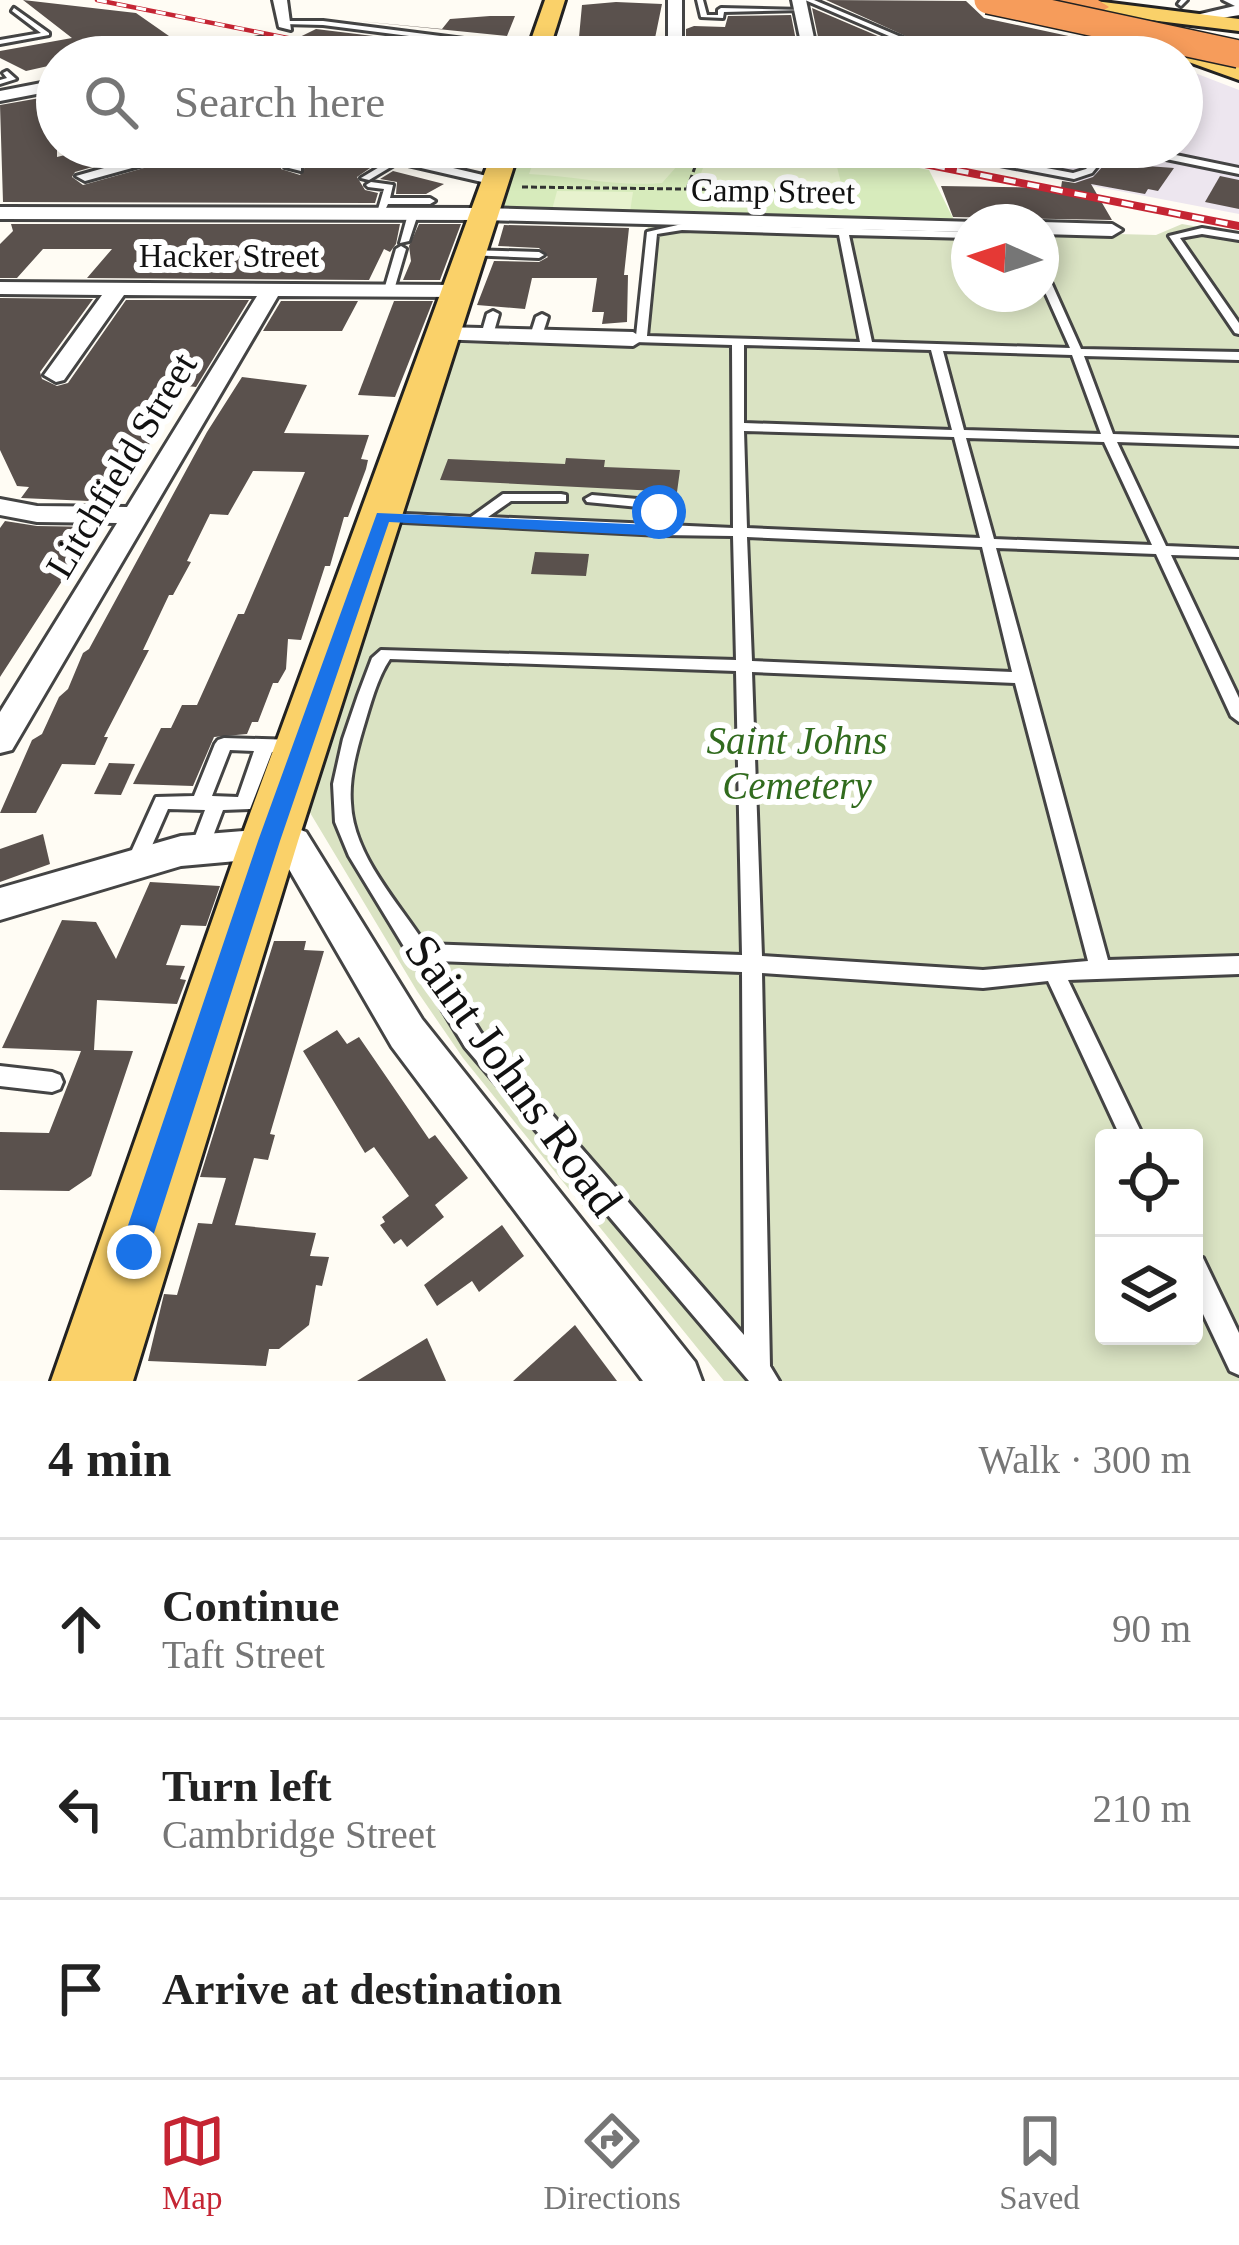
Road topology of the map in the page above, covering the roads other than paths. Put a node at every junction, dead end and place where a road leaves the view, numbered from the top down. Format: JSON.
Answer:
{"nodes":[{"id":1,"x":280,"y":0,"type":"edge"},
{"id":2,"x":554,"y":0,"type":"edge"},
{"id":3,"x":675,"y":0,"type":"edge"},
{"id":4,"x":700,"y":0,"type":"edge"},
{"id":5,"x":988,"y":0,"type":"edge"},
{"id":6,"x":1005,"y":0,"type":"edge"},
{"id":7,"x":1022,"y":0,"type":"edge"},
{"id":8,"x":1035,"y":0,"type":"edge"},
{"id":9,"x":1061,"y":0,"type":"edge"},
{"id":10,"x":1230,"y":0,"type":"edge"},
{"id":11,"x":802,"y":3,"type":"edge"},
{"id":12,"x":1106,"y":5,"type":"edge"},
{"id":13,"x":1239,"y":7,"type":"edge"},
{"id":14,"x":1184,"y":8,"type":"edge"},
{"id":15,"x":14,"y":10,"type":"dead end"},
{"id":16,"x":286,"y":25,"type":"joint"},
{"id":17,"x":1239,"y":25,"type":"edge"},
{"id":18,"x":425,"y":36,"type":"edge"},
{"id":19,"x":543,"y":36,"type":"edge"},
{"id":20,"x":675,"y":36,"type":"edge"},
{"id":21,"x":808,"y":36,"type":"edge"},
{"id":22,"x":889,"y":36,"type":"edge"},
{"id":23,"x":1136,"y":36,"type":"edge"},
{"id":24,"x":1156,"y":36,"type":"edge"},
{"id":25,"x":1159,"y":36,"type":"edge"},
{"id":26,"x":1169,"y":36,"type":"edge"},
{"id":27,"x":0,"y":42,"type":"edge"},
{"id":28,"x":1203,"y":44,"type":"edge"},
{"id":29,"x":1203,"y":46,"type":"edge"},
{"id":30,"x":1239,"y":53,"type":"edge"},
{"id":31,"x":1203,"y":60,"type":"edge"},
{"id":32,"x":1239,"y":74,"type":"edge"},
{"id":33,"x":36,"y":89,"type":"edge"},
{"id":34,"x":0,"y":96,"type":"edge"},
{"id":35,"x":1203,"y":161,"type":"edge"},
{"id":36,"x":116,"y":168,"type":"edge"},
{"id":37,"x":386,"y":168,"type":"edge"},
{"id":38,"x":404,"y":168,"type":"edge"},
{"id":39,"x":1040,"y":168,"type":"edge"},
{"id":40,"x":1091,"y":168,"type":"edge"},
{"id":41,"x":1239,"y":171,"type":"edge"},
{"id":42,"x":85,"y":176,"type":"dead end"},
{"id":43,"x":382,"y":207,"type":"junction"},
{"id":44,"x":422,"y":208,"type":"junction"},
{"id":45,"x":0,"y":213,"type":"edge"},
{"id":46,"x":951,"y":227,"type":"edge"},
{"id":47,"x":1059,"y":229,"type":"edge"},
{"id":48,"x":1112,"y":230,"type":"dead end"},
{"id":49,"x":843,"y":232,"type":"junction"},
{"id":50,"x":951,"y":235,"type":"edge"},
{"id":51,"x":1239,"y":237,"type":"edge"},
{"id":52,"x":482,"y":251,"type":"edge"},
{"id":53,"x":539,"y":255,"type":"dead end"},
{"id":54,"x":0,"y":288,"type":"edge"},
{"id":55,"x":118,"y":289,"type":"junction"},
{"id":56,"x":271,"y":290,"type":"junction"},
{"id":57,"x":389,"y":290,"type":"junction"},
{"id":58,"x":1059,"y":312,"type":"edge"},
{"id":59,"x":1239,"y":331,"type":"edge"},
{"id":60,"x":637,"y":339,"type":"junction"},
{"id":61,"x":738,"y":343,"type":"junction"},
{"id":62,"x":867,"y":346,"type":"junction"},
{"id":63,"x":936,"y":347,"type":"junction"},
{"id":64,"x":1077,"y":352,"type":"junction"},
{"id":65,"x":1239,"y":356,"type":"edge"},
{"id":66,"x":56,"y":375,"type":"dead end"},
{"id":67,"x":736,"y":428,"type":"junction"},
{"id":68,"x":956,"y":434,"type":"junction"},
{"id":69,"x":1108,"y":437,"type":"junction"},
{"id":70,"x":1239,"y":442,"type":"edge"},
{"id":71,"x":561,"y":498,"type":"dead end"},
{"id":72,"x":592,"y":499,"type":"dead end"},
{"id":73,"x":1,"y":510,"type":"edge"},
{"id":74,"x":136,"y":515,"type":"junction"},
{"id":75,"x":383,"y":517,"type":"junction"},
{"id":76,"x":474,"y":521,"type":"junction"},
{"id":77,"x":661,"y":531,"type":"junction"},
{"id":78,"x":740,"y":534,"type":"junction"},
{"id":79,"x":988,"y":543,"type":"junction"},
{"id":80,"x":1164,"y":551,"type":"junction"},
{"id":81,"x":1239,"y":553,"type":"edge"},
{"id":82,"x":744,"y":666,"type":"junction"},
{"id":83,"x":1022,"y":678,"type":"junction"},
{"id":84,"x":1239,"y":716,"type":"edge"},
{"id":85,"x":0,"y":741,"type":"edge"},
{"id":86,"x":284,"y":746,"type":"junction"},
{"id":87,"x":208,"y":803,"type":"junction"},
{"id":88,"x":269,"y":841,"type":"junction"},
{"id":89,"x":200,"y":847,"type":"junction"},
{"id":90,"x":136,"y":861,"type":"junction"},
{"id":91,"x":0,"y":904,"type":"edge"},
{"id":92,"x":419,"y":952,"type":"junction"},
{"id":93,"x":752,"y":964,"type":"junction"},
{"id":94,"x":1239,"y":965,"type":"edge"},
{"id":95,"x":1100,"y":969,"type":"junction"},
{"id":96,"x":1054,"y":972,"type":"junction"},
{"id":97,"x":0,"y":1076,"type":"edge"},
{"id":98,"x":52,"y":1082,"type":"dead end"},
{"id":99,"x":1129,"y":1129,"type":"edge"},
{"id":100,"x":1203,"y":1286,"type":"edge"},
{"id":101,"x":1239,"y":1362,"type":"edge"},
{"id":102,"x":761,"y":1376,"type":"edge"},
{"id":103,"x":92,"y":1381,"type":"edge"},
{"id":104,"x":676,"y":1381,"type":"edge"}],
"edges":[{"from":1,"to":16,"type":"street"},
{"from":2,"to":19,"type":"main road"},
{"from":3,"to":20,"type":"street"},
{"from":4,"to":11,"type":"lane"},
{"from":5,"to":24,"type":"highway","bridge":true},
{"from":6,"to":23,"type":"main road"},
{"from":7,"to":26,"type":"highway","bridge":true},
{"from":8,"to":12,"type":"main road"},
{"from":9,"to":12,"type":"highway"},
{"from":10,"to":13,"type":"street"},
{"from":11,"to":21,"type":"street"},
{"from":11,"to":22,"type":"lane"},
{"from":12,"to":14,"type":"main road"},
{"from":13,"to":14,"type":"street"},
{"from":14,"to":17,"type":"main road"},
{"from":14,"to":25,"type":"main road"},
{"from":15,"to":27,"type":"lane"},
{"from":16,"to":18,"type":"lane"},
{"from":28,"to":30,"type":"highway","bridge":true},
{"from":29,"to":30,"type":"highway","bridge":true},
{"from":31,"to":32,"type":"main road"},
{"from":33,"to":34,"type":"street"},
{"from":35,"to":41,"type":"lane"},
{"from":36,"to":42,"type":"street"},
{"from":37,"to":43,"type":"lane"},
{"from":38,"to":52,"type":"street"},
{"from":39,"to":40,"type":"lane"},
{"from":43,"to":44,"type":"street","name":"Camp Street"},
{"from":43,"to":45,"type":"street","name":"Camp Street"},
{"from":44,"to":52,"type":"street","name":"Camp Street"},
{"from":44,"to":57,"type":"lane"},
{"from":46,"to":52,"type":"street","name":"Camp Street"},
{"from":47,"to":48,"type":"street"},
{"from":49,"to":50,"type":"lane"},
{"from":49,"to":60,"type":"lane"},
{"from":49,"to":62,"type":"lane"},
{"from":51,"to":59,"type":"lane"},
{"from":52,"to":53,"type":"lane"},
{"from":52,"to":57,"type":"street","name":"Hacker Street"},
{"from":52,"to":60,"type":"street"},
{"from":52,"to":75,"type":"main road"},
{"from":54,"to":55,"type":"street","name":"Hacker Street"},
{"from":55,"to":56,"type":"street","name":"Hacker Street"},
{"from":55,"to":66,"type":"street"},
{"from":56,"to":57,"type":"street","name":"Hacker Street"},
{"from":56,"to":74,"type":"street","name":"Litchfield Street"},
{"from":58,"to":64,"type":"lane"},
{"from":60,"to":61,"type":"lane"},
{"from":61,"to":62,"type":"lane"},
{"from":61,"to":67,"type":"lane"},
{"from":62,"to":63,"type":"lane"},
{"from":63,"to":64,"type":"lane"},
{"from":63,"to":68,"type":"lane"},
{"from":64,"to":65,"type":"lane"},
{"from":64,"to":69,"type":"lane"},
{"from":67,"to":68,"type":"lane"},
{"from":67,"to":78,"type":"lane"},
{"from":68,"to":69,"type":"lane"},
{"from":68,"to":79,"type":"lane"},
{"from":69,"to":70,"type":"lane"},
{"from":69,"to":80,"type":"lane"},
{"from":71,"to":76,"type":"lane"},
{"from":72,"to":77,"type":"lane"},
{"from":73,"to":74,"type":"street"},
{"from":74,"to":85,"type":"street","name":"Litchfield Street"},
{"from":75,"to":76,"type":"lane"},
{"from":75,"to":86,"type":"main road"},
{"from":76,"to":77,"type":"lane"},
{"from":77,"to":78,"type":"lane"},
{"from":78,"to":79,"type":"lane"},
{"from":78,"to":82,"type":"lane"},
{"from":79,"to":80,"type":"lane"},
{"from":79,"to":83,"type":"lane"},
{"from":80,"to":81,"type":"lane"},
{"from":80,"to":84,"type":"lane"},
{"from":82,"to":83,"type":"lane"},
{"from":82,"to":92,"type":"lane"},
{"from":82,"to":93,"type":"lane"},
{"from":83,"to":95,"type":"lane"},
{"from":86,"to":87,"type":"lane"},
{"from":86,"to":87,"type":"lane"},
{"from":86,"to":88,"type":"main road"},
{"from":87,"to":89,"type":"lane"},
{"from":87,"to":90,"type":"lane"},
{"from":88,"to":89,"type":"street"},
{"from":88,"to":103,"type":"main road"},
{"from":88,"to":104,"type":"street","name":"Saint Johns Road"},
{"from":89,"to":90,"type":"street"},
{"from":90,"to":91,"type":"street"},
{"from":92,"to":93,"type":"lane"},
{"from":92,"to":102,"type":"lane"},
{"from":93,"to":96,"type":"lane"},
{"from":93,"to":102,"type":"lane"},
{"from":94,"to":95,"type":"lane"},
{"from":95,"to":96,"type":"lane"},
{"from":96,"to":99,"type":"lane"},
{"from":97,"to":98,"type":"lane"},
{"from":100,"to":101,"type":"lane"}]}
